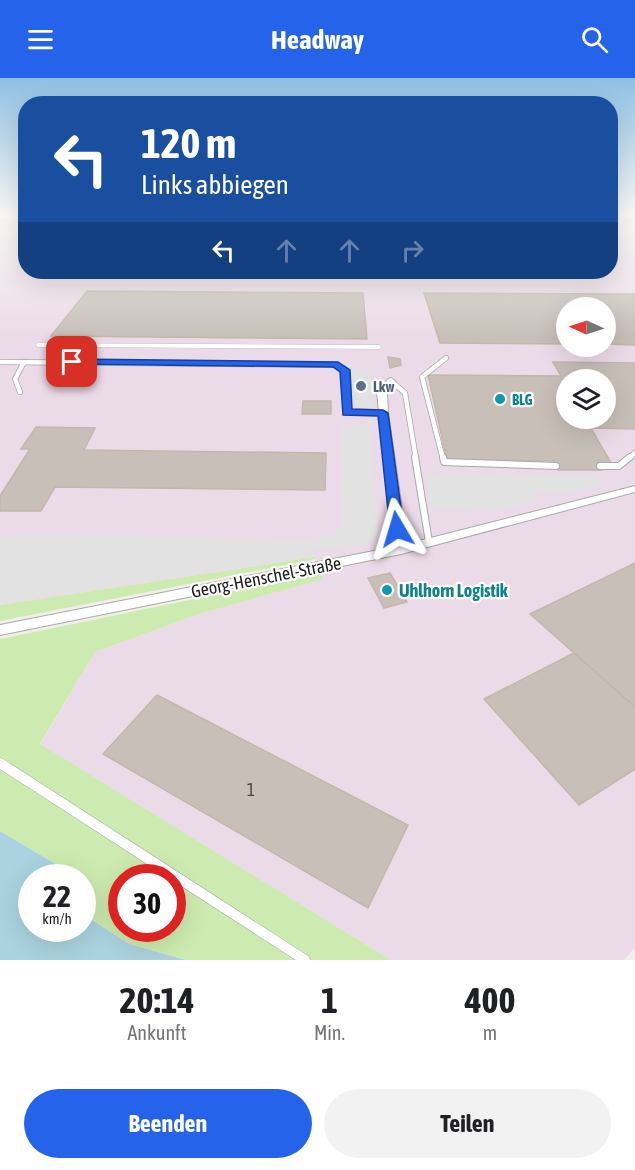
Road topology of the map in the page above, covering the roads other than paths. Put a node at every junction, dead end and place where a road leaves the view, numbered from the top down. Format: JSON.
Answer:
{"nodes":[{"id":1,"x":38,"y":345,"type":"dead end"},
{"id":2,"x":379,"y":347,"type":"dead end"},
{"id":3,"x":446,"y":358,"type":"dead end"},
{"id":4,"x":0,"y":362,"type":"edge"},
{"id":5,"x":24,"y":362,"type":"junction"},
{"id":6,"x":390,"y":381,"type":"joint"},
{"id":7,"x":20,"y":392,"type":"dead end"},
{"id":8,"x":383,"y":413,"type":"junction"},
{"id":9,"x":635,"y":453,"type":"edge"},
{"id":10,"x":556,"y":466,"type":"dead end"},
{"id":11,"x":600,"y":466,"type":"dead end"},
{"id":12,"x":635,"y":489,"type":"edge"},
{"id":13,"x":429,"y":542,"type":"junction"},
{"id":14,"x":401,"y":550,"type":"junction"},
{"id":15,"x":0,"y":630,"type":"edge"},
{"id":16,"x":0,"y":763,"type":"edge"},
{"id":17,"x":305,"y":960,"type":"edge"}],
"edges":[{"from":1,"to":2,"type":"lane"},
{"from":3,"to":10,"type":"lane"},
{"from":4,"to":5,"type":"lane"},
{"from":5,"to":7,"type":"lane"},
{"from":5,"to":8,"type":"lane"},
{"from":6,"to":8,"type":"street"},
{"from":6,"to":13,"type":"lane"},
{"from":8,"to":14,"type":"street"},
{"from":9,"to":11,"type":"lane"},
{"from":12,"to":13,"type":"street","name":"Georg-Henschel-Straße"},
{"from":13,"to":14,"type":"street","name":"Georg-Henschel-Straße"},
{"from":14,"to":15,"type":"street","name":"Georg-Henschel-Straße"},
{"from":16,"to":17,"type":"lane"}]}
